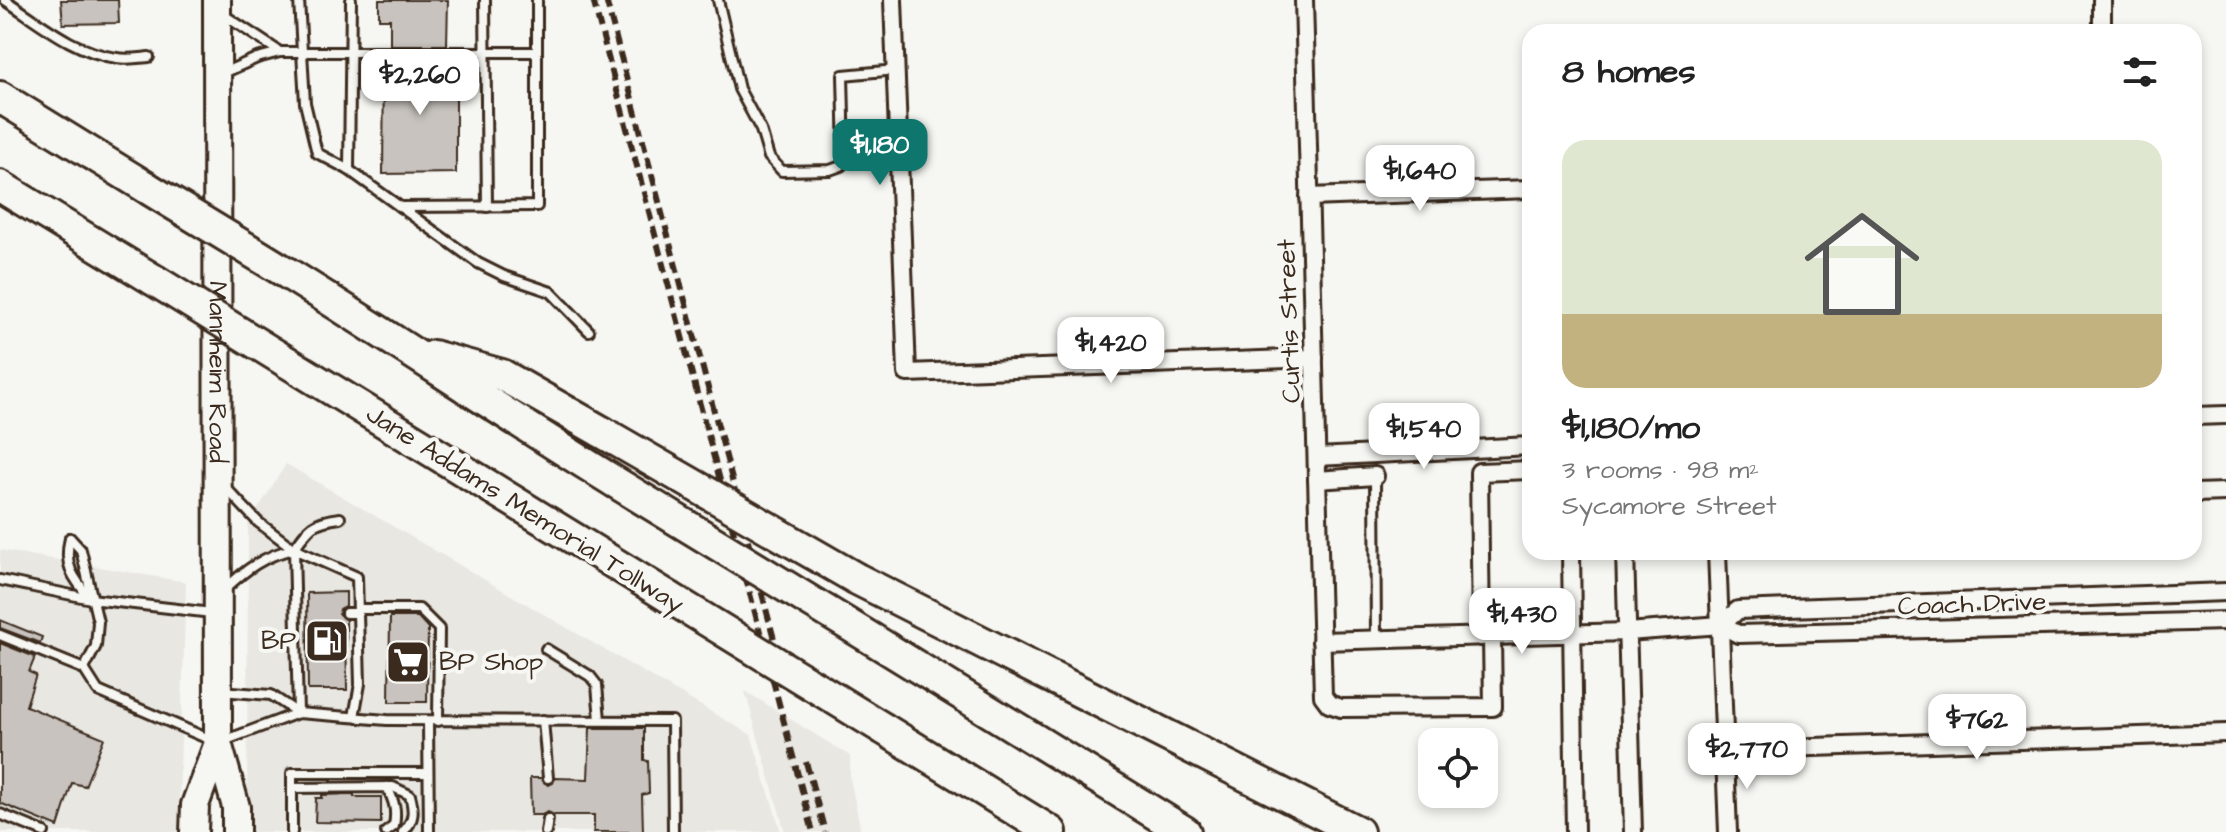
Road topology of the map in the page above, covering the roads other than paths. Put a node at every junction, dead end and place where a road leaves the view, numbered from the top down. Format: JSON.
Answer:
{"nodes":[{"id":1,"x":5,"y":0,"type":"edge"},
{"id":2,"x":299,"y":0,"type":"edge"},
{"id":3,"x":351,"y":0,"type":"edge"},
{"id":4,"x":485,"y":0,"type":"edge"},
{"id":5,"x":537,"y":0,"type":"edge"},
{"id":6,"x":718,"y":0,"type":"edge"},
{"id":7,"x":893,"y":0,"type":"edge"},
{"id":8,"x":1304,"y":0,"type":"edge"},
{"id":9,"x":2102,"y":0,"type":"edge"},
{"id":10,"x":217,"y":6,"type":"edge"},
{"id":11,"x":2102,"y":24,"type":"edge"},
{"id":12,"x":301,"y":51,"type":"junction"},
{"id":13,"x":280,"y":52,"type":"junction"},
{"id":14,"x":352,"y":52,"type":"junction"},
{"id":15,"x":485,"y":52,"type":"junction"},
{"id":16,"x":537,"y":52,"type":"junction"},
{"id":17,"x":149,"y":57,"type":"dead end"},
{"id":18,"x":896,"y":70,"type":"junction"},
{"id":19,"x":218,"y":75,"type":"junction"},
{"id":20,"x":0,"y":97,"type":"edge"},
{"id":21,"x":349,"y":170,"type":"junction"},
{"id":22,"x":0,"y":186,"type":"edge"},
{"id":23,"x":1522,"y":189,"type":"edge"},
{"id":24,"x":1309,"y":197,"type":"junction"},
{"id":25,"x":400,"y":207,"type":"junction"},
{"id":26,"x":487,"y":207,"type":"junction"},
{"id":27,"x":589,"y":331,"type":"dead end"},
{"id":28,"x":412,"y":350,"type":"junction"},
{"id":29,"x":1314,"y":358,"type":"junction"},
{"id":30,"x":2226,"y":415,"type":"edge"},
{"id":31,"x":2202,"y":416,"type":"edge"},
{"id":32,"x":1522,"y":446,"type":"edge"},
{"id":33,"x":1317,"y":457,"type":"junction"},
{"id":34,"x":1522,"y":470,"type":"edge"},
{"id":35,"x":1375,"y":476,"type":"joint"},
{"id":36,"x":218,"y":479,"type":"junction"},
{"id":37,"x":1317,"y":480,"type":"junction"},
{"id":38,"x":2226,"y":492,"type":"edge"},
{"id":39,"x":2202,"y":493,"type":"edge"},
{"id":40,"x":340,"y":518,"type":"dead end"},
{"id":41,"x":294,"y":549,"type":"junction"},
{"id":42,"x":1571,"y":560,"type":"edge"},
{"id":43,"x":1625,"y":560,"type":"edge"},
{"id":44,"x":1717,"y":560,"type":"edge"},
{"id":45,"x":0,"y":580,"type":"edge"},
{"id":46,"x":2226,"y":592,"type":"edge"},
{"id":47,"x":91,"y":599,"type":"junction"},
{"id":48,"x":218,"y":605,"type":"junction"},
{"id":49,"x":358,"y":611,"type":"junction"},
{"id":50,"x":296,"y":613,"type":"junction"},
{"id":51,"x":346,"y":613,"type":"dead end"},
{"id":52,"x":307,"y":614,"type":"dead end"},
{"id":53,"x":2226,"y":621,"type":"edge"},
{"id":54,"x":1721,"y":625,"type":"junction"},
{"id":55,"x":1627,"y":632,"type":"junction"},
{"id":56,"x":1571,"y":634,"type":"junction"},
{"id":57,"x":0,"y":635,"type":"edge"},
{"id":58,"x":1486,"y":637,"type":"junction"},
{"id":59,"x":359,"y":639,"type":"junction"},
{"id":60,"x":1376,"y":639,"type":"junction"},
{"id":61,"x":346,"y":640,"type":"dead end"},
{"id":62,"x":297,"y":641,"type":"junction"},
{"id":63,"x":307,"y":641,"type":"dead end"},
{"id":64,"x":1321,"y":641,"type":"junction"},
{"id":65,"x":546,"y":649,"type":"dead end"},
{"id":66,"x":297,"y":663,"type":"junction"},
{"id":67,"x":308,"y":663,"type":"dead end"},
{"id":68,"x":346,"y":663,"type":"dead end"},
{"id":69,"x":359,"y":663,"type":"junction"},
{"id":70,"x":84,"y":669,"type":"junction"},
{"id":71,"x":297,"y":684,"type":"junction"},
{"id":72,"x":308,"y":684,"type":"dead end"},
{"id":73,"x":346,"y":684,"type":"dead end"},
{"id":74,"x":360,"y":684,"type":"junction"},
{"id":75,"x":218,"y":690,"type":"junction"},
{"id":76,"x":298,"y":713,"type":"junction"},
{"id":77,"x":354,"y":717,"type":"junction"},
{"id":78,"x":543,"y":720,"type":"junction"},
{"id":79,"x":600,"y":720,"type":"junction"},
{"id":80,"x":433,"y":721,"type":"junction"},
{"id":81,"x":2226,"y":733,"type":"edge"},
{"id":82,"x":218,"y":743,"type":"junction"},
{"id":83,"x":1726,"y":750,"type":"junction"},
{"id":84,"x":428,"y":773,"type":"junction"},
{"id":85,"x":548,"y":778,"type":"dead end"},
{"id":86,"x":387,"y":787,"type":"junction"},
{"id":87,"x":292,"y":788,"type":"junction"},
{"id":88,"x":0,"y":814,"type":"edge"},
{"id":89,"x":548,"y":819,"type":"dead end"},
{"id":90,"x":44,"y":832,"type":"edge"},
{"id":91,"x":194,"y":832,"type":"edge"},
{"id":92,"x":236,"y":832,"type":"edge"},
{"id":93,"x":292,"y":832,"type":"edge"},
{"id":94,"x":386,"y":832,"type":"edge"},
{"id":95,"x":403,"y":832,"type":"edge"},
{"id":96,"x":429,"y":832,"type":"edge"},
{"id":97,"x":546,"y":832,"type":"edge"},
{"id":98,"x":673,"y":832,"type":"edge"},
{"id":99,"x":1051,"y":832,"type":"edge"},
{"id":100,"x":1185,"y":832,"type":"edge"},
{"id":101,"x":1358,"y":832,"type":"edge"},
{"id":102,"x":1575,"y":832,"type":"edge"},
{"id":103,"x":1633,"y":832,"type":"edge"},
{"id":104,"x":1728,"y":832,"type":"edge"}],
"edges":[{"from":1,"to":17,"type":"lane"},
{"from":2,"to":12,"type":"lane"},
{"from":3,"to":14,"type":"lane"},
{"from":4,"to":15,"type":"lane"},
{"from":5,"to":16,"type":"lane"},
{"from":6,"to":18,"type":"lane"},
{"from":7,"to":18,"type":"street"},
{"from":8,"to":24,"type":"street","name":"Curtis Street"},
{"from":9,"to":11,"type":"street"},
{"from":10,"to":13,"type":"lane"},
{"from":10,"to":19,"type":"main road","name":"Mannheim Road"},
{"from":12,"to":13,"type":"lane"},
{"from":12,"to":14,"type":"lane"},
{"from":12,"to":21,"type":"lane"},
{"from":13,"to":19,"type":"lane"},
{"from":14,"to":15,"type":"lane"},
{"from":14,"to":21,"type":"lane"},
{"from":15,"to":16,"type":"lane"},
{"from":15,"to":26,"type":"lane"},
{"from":16,"to":26,"type":"lane"},
{"from":18,"to":29,"type":"street"},
{"from":19,"to":36,"type":"main road","name":"Mannheim Road"},
{"from":20,"to":28,"type":"highway","bridge":true},
{"from":21,"to":25,"type":"lane"},
{"from":22,"to":99,"type":"highway","name":"Jane Addams Memorial Tollway","bridge":true},
{"from":23,"to":24,"type":"street"},
{"from":24,"to":29,"type":"street","name":"Curtis Street"},
{"from":25,"to":26,"type":"lane"},
{"from":25,"to":27,"type":"lane"},
{"from":28,"to":100,"type":"highway","bridge":true},
{"from":28,"to":101,"type":"highway","bridge":true},
{"from":29,"to":33,"type":"street","name":"Curtis Street"},
{"from":30,"to":31,"type":"street"},
{"from":32,"to":33,"type":"street"},
{"from":33,"to":37,"type":"street","name":"Curtis Street"},
{"from":34,"to":58,"type":"street"},
{"from":35,"to":37,"type":"street"},
{"from":35,"to":60,"type":"lane"},
{"from":36,"to":41,"type":"lane"},
{"from":36,"to":48,"type":"main road","name":"Mannheim Road"},
{"from":37,"to":64,"type":"street","name":"Curtis Street"},
{"from":38,"to":39,"type":"street"},
{"from":40,"to":41,"type":"lane"},
{"from":41,"to":48,"type":"lane"},
{"from":41,"to":49,"type":"lane"},
{"from":41,"to":50,"type":"lane"},
{"from":42,"to":56,"type":"street"},
{"from":43,"to":55,"type":"street"},
{"from":44,"to":54,"type":"street"},
{"from":45,"to":47,"type":"lane"},
{"from":46,"to":54,"type":"street","name":"Coach Drive"},
{"from":47,"to":47,"type":"lane"},
{"from":47,"to":48,"type":"lane"},
{"from":47,"to":70,"type":"lane"},
{"from":48,"to":75,"type":"main road","name":"Mannheim Road"},
{"from":49,"to":51,"type":"lane"},
{"from":49,"to":59,"type":"lane"},
{"from":49,"to":80,"type":"lane"},
{"from":50,"to":52,"type":"lane"},
{"from":50,"to":62,"type":"lane"},
{"from":53,"to":54,"type":"street","name":"Coach Drive"},
{"from":54,"to":55,"type":"street","name":"Coach Drive"},
{"from":54,"to":83,"type":"street"},
{"from":55,"to":56,"type":"street","name":"Coach Drive"},
{"from":55,"to":103,"type":"street"},
{"from":56,"to":58,"type":"street","name":"Coach Drive"},
{"from":56,"to":102,"type":"street"},
{"from":57,"to":70,"type":"lane"},
{"from":58,"to":60,"type":"street","name":"Coach Drive"},
{"from":58,"to":64,"type":"street","name":"Curtis Street"},
{"from":59,"to":61,"type":"lane"},
{"from":59,"to":69,"type":"lane"},
{"from":60,"to":64,"type":"street","name":"Coach Drive"},
{"from":62,"to":63,"type":"lane"},
{"from":62,"to":66,"type":"lane"},
{"from":65,"to":79,"type":"lane"},
{"from":66,"to":67,"type":"lane"},
{"from":66,"to":71,"type":"lane"},
{"from":68,"to":69,"type":"lane"},
{"from":69,"to":74,"type":"lane"},
{"from":70,"to":82,"type":"lane"},
{"from":71,"to":72,"type":"lane"},
{"from":71,"to":76,"type":"lane"},
{"from":73,"to":74,"type":"lane"},
{"from":74,"to":77,"type":"lane"},
{"from":75,"to":76,"type":"lane"},
{"from":75,"to":82,"type":"main road","name":"Mannheim Road"},
{"from":76,"to":77,"type":"lane"},
{"from":76,"to":82,"type":"lane"},
{"from":77,"to":80,"type":"lane"},
{"from":78,"to":79,"type":"lane"},
{"from":78,"to":80,"type":"lane"},
{"from":78,"to":85,"type":"lane"},
{"from":79,"to":98,"type":"lane"},
{"from":80,"to":84,"type":"lane"},
{"from":81,"to":83,"type":"street"},
{"from":82,"to":91,"type":"main road","name":"Mannheim Road"},
{"from":82,"to":92,"type":"main road","name":"Mannheim Road"},
{"from":83,"to":104,"type":"street"},
{"from":84,"to":87,"type":"lane"},
{"from":84,"to":96,"type":"lane"},
{"from":86,"to":87,"type":"lane"},
{"from":86,"to":94,"type":"lane"},
{"from":86,"to":95,"type":"lane"},
{"from":87,"to":93,"type":"lane"},
{"from":88,"to":90,"type":"lane"},
{"from":89,"to":97,"type":"lane"}]}
